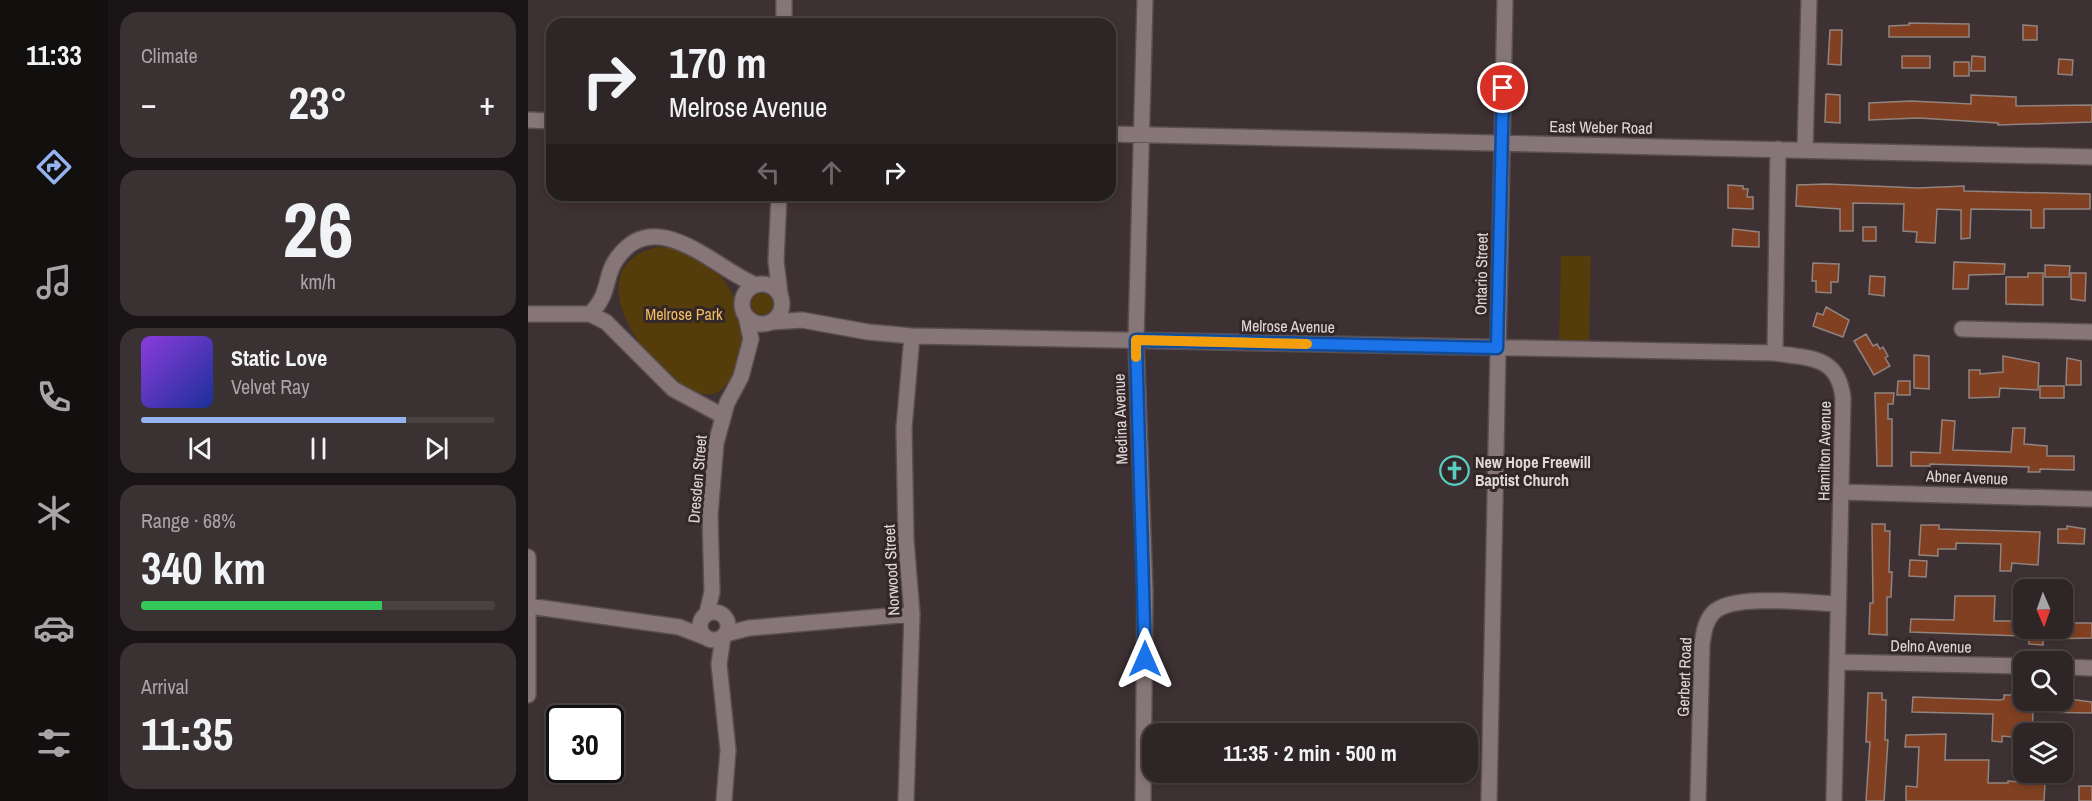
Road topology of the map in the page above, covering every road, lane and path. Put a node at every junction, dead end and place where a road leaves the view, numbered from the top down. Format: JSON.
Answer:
{"nodes":[{"id":1,"x":784,"y":0,"type":"edge"},
{"id":2,"x":1145,"y":0,"type":"edge"},
{"id":3,"x":1505,"y":0,"type":"edge"},
{"id":4,"x":1809,"y":0,"type":"edge"},
{"id":5,"x":784,"y":18,"type":"edge"},
{"id":6,"x":528,"y":120,"type":"edge"},
{"id":7,"x":546,"y":120,"type":"edge"},
{"id":8,"x":1116,"y":134,"type":"edge"},
{"id":9,"x":1142,"y":134,"type":"junction"},
{"id":10,"x":1501,"y":143,"type":"junction"},
{"id":11,"x":1778,"y":149,"type":"junction"},
{"id":12,"x":1805,"y":150,"type":"junction"},
{"id":13,"x":2092,"y":157,"type":"edge"},
{"id":14,"x":779,"y":201,"type":"edge"},
{"id":15,"x":776,"y":261,"type":"junction"},
{"id":16,"x":737,"y":278,"type":"junction"},
{"id":17,"x":759,"y":285,"type":"junction"},
{"id":18,"x":781,"y":299,"type":"junction"},
{"id":19,"x":744,"y":310,"type":"junction"},
{"id":20,"x":528,"y":314,"type":"edge"},
{"id":21,"x":590,"y":314,"type":"junction"},
{"id":22,"x":802,"y":320,"type":"junction"},
{"id":23,"x":768,"y":324,"type":"junction"},
{"id":24,"x":1962,"y":329,"type":"dead end"},
{"id":25,"x":2092,"y":332,"type":"edge"},
{"id":26,"x":912,"y":336,"type":"junction"},
{"id":27,"x":751,"y":339,"type":"junction"},
{"id":28,"x":1136,"y":340,"type":"junction"},
{"id":29,"x":1497,"y":348,"type":"junction"},
{"id":30,"x":1775,"y":353,"type":"junction"},
{"id":31,"x":723,"y":416,"type":"junction"},
{"id":32,"x":1841,"y":492,"type":"junction"},
{"id":33,"x":2092,"y":499,"type":"edge"},
{"id":34,"x":528,"y":557,"type":"edge"},
{"id":35,"x":1838,"y":604,"type":"junction"},
{"id":36,"x":528,"y":606,"type":"edge"},
{"id":37,"x":912,"y":614,"type":"junction"},
{"id":38,"x":715,"y":626,"type":"junction"},
{"id":39,"x":1837,"y":662,"type":"junction"},
{"id":40,"x":2013,"y":666,"type":"edge"},
{"id":41,"x":2073,"y":667,"type":"edge"},
{"id":42,"x":2092,"y":668,"type":"edge"},
{"id":43,"x":528,"y":695,"type":"edge"},
{"id":44,"x":724,"y":801,"type":"edge"},
{"id":45,"x":906,"y":801,"type":"edge"},
{"id":46,"x":1143,"y":801,"type":"edge"},
{"id":47,"x":1489,"y":801,"type":"edge"},
{"id":48,"x":1698,"y":801,"type":"edge"},
{"id":49,"x":1834,"y":801,"type":"edge"}],
"edges":[{"from":1,"to":5,"type":"street"},
{"from":2,"to":9,"type":"street","name":"Medina Avenue"},
{"from":3,"to":10,"type":"street","name":"Ontario Street"},
{"from":4,"to":12,"type":"street"},
{"from":6,"to":7,"type":"street"},
{"from":8,"to":9,"type":"street","name":"East Weber Road"},
{"from":9,"to":10,"type":"street","name":"East Weber Road"},
{"from":9,"to":28,"type":"street","name":"Medina Avenue"},
{"from":10,"to":11,"type":"street","name":"East Weber Road"},
{"from":10,"to":29,"type":"street","name":"Ontario Street"},
{"from":11,"to":12,"type":"street","name":"East Weber Road"},
{"from":11,"to":30,"type":"street"},
{"from":12,"to":13,"type":"street","name":"East Weber Road"},
{"from":14,"to":15,"type":"street"},
{"from":15,"to":17,"type":"street"},
{"from":15,"to":18,"type":"street"},
{"from":16,"to":17,"type":"street"},
{"from":16,"to":19,"type":"street"},
{"from":16,"to":21,"type":"street"},
{"from":17,"to":18,"type":"street"},
{"from":17,"to":19,"type":"street"},
{"from":18,"to":22,"type":"street","name":"Melrose Avenue"},
{"from":18,"to":23,"type":"street"},
{"from":19,"to":23,"type":"street"},
{"from":19,"to":27,"type":"street","name":"Dresden Street"},
{"from":20,"to":21,"type":"street"},
{"from":21,"to":31,"type":"street"},
{"from":22,"to":23,"type":"street","name":"Melrose Avenue"},
{"from":22,"to":26,"type":"street","name":"Melrose Avenue"},
{"from":23,"to":27,"type":"street","name":"Dresden Street"},
{"from":24,"to":25,"type":"street"},
{"from":26,"to":28,"type":"street","name":"Melrose Avenue"},
{"from":26,"to":37,"type":"street","name":"Norwood Street"},
{"from":27,"to":31,"type":"street","name":"Dresden Street"},
{"from":28,"to":29,"type":"street","name":"Melrose Avenue"},
{"from":28,"to":46,"type":"street","name":"Medina Avenue"},
{"from":29,"to":30,"type":"street","name":"Melrose Avenue"},
{"from":29,"to":47,"type":"street","name":"Ontario Street"},
{"from":30,"to":32,"type":"street","name":"Hamilton Avenue"},
{"from":31,"to":38,"type":"street","name":"Dresden Street"},
{"from":32,"to":33,"type":"street","name":"Abner Avenue"},
{"from":32,"to":35,"type":"street","name":"Hamilton Avenue"},
{"from":34,"to":36,"type":"street"},
{"from":35,"to":39,"type":"street","name":"Hamilton Avenue"},
{"from":35,"to":48,"type":"street","name":"Gerbert Road"},
{"from":36,"to":38,"type":"street"},
{"from":36,"to":43,"type":"street"},
{"from":37,"to":38,"type":"street"},
{"from":37,"to":45,"type":"street","name":"Norwood Street"},
{"from":38,"to":44,"type":"street","name":"Dresden Street"},
{"from":39,"to":40,"type":"street","name":"Delno Avenue"},
{"from":39,"to":49,"type":"street","name":"Hamilton Avenue"},
{"from":41,"to":42,"type":"street"}]}
